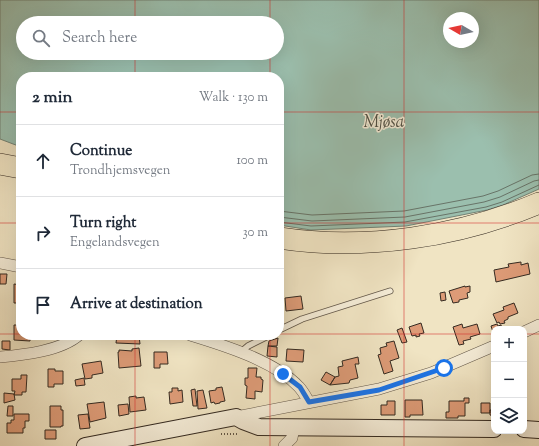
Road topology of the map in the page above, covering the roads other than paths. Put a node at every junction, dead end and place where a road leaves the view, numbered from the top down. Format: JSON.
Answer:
{"nodes":[{"id":1,"x":0,"y":164,"type":"edge"},
{"id":2,"x":16,"y":167,"type":"edge"},
{"id":3,"x":539,"y":203,"type":"edge"},
{"id":4,"x":284,"y":238,"type":"edge"},
{"id":5,"x":0,"y":263,"type":"edge"},
{"id":6,"x":16,"y":266,"type":"edge"},
{"id":7,"x":390,"y":291,"type":"dead end"},
{"id":8,"x":539,"y":325,"type":"edge"},
{"id":9,"x":284,"y":328,"type":"edge"},
{"id":10,"x":527,"y":331,"type":"edge"},
{"id":11,"x":71,"y":340,"type":"edge"},
{"id":12,"x":207,"y":340,"type":"edge"},
{"id":13,"x":260,"y":340,"type":"edge"},
{"id":14,"x":491,"y":347,"type":"edge"},
{"id":15,"x":241,"y":352,"type":"junction"},
{"id":16,"x":0,"y":357,"type":"edge"},
{"id":17,"x":309,"y":402,"type":"junction"},
{"id":18,"x":236,"y":417,"type":"junction"},
{"id":19,"x":294,"y":427,"type":"junction"},
{"id":20,"x":491,"y":429,"type":"edge"},
{"id":21,"x":527,"y":429,"type":"edge"},
{"id":22,"x":539,"y":430,"type":"edge"},
{"id":23,"x":85,"y":446,"type":"edge"},
{"id":24,"x":284,"y":446,"type":"edge"}],
"edges":[{"from":1,"to":2,"type":"highway"},
{"from":3,"to":4,"type":"highway"},
{"from":5,"to":6,"type":"street"},
{"from":7,"to":9,"type":"lane"},
{"from":8,"to":10,"type":"street"},
{"from":11,"to":16,"type":"street"},
{"from":12,"to":15,"type":"street"},
{"from":13,"to":15,"type":"lane"},
{"from":14,"to":17,"type":"street"},
{"from":15,"to":17,"type":"street"},
{"from":17,"to":18,"type":"street"},
{"from":18,"to":19,"type":"main road"},
{"from":18,"to":23,"type":"main road"},
{"from":19,"to":20,"type":"main road"},
{"from":19,"to":24,"type":"street"},
{"from":21,"to":22,"type":"main road"}]}
